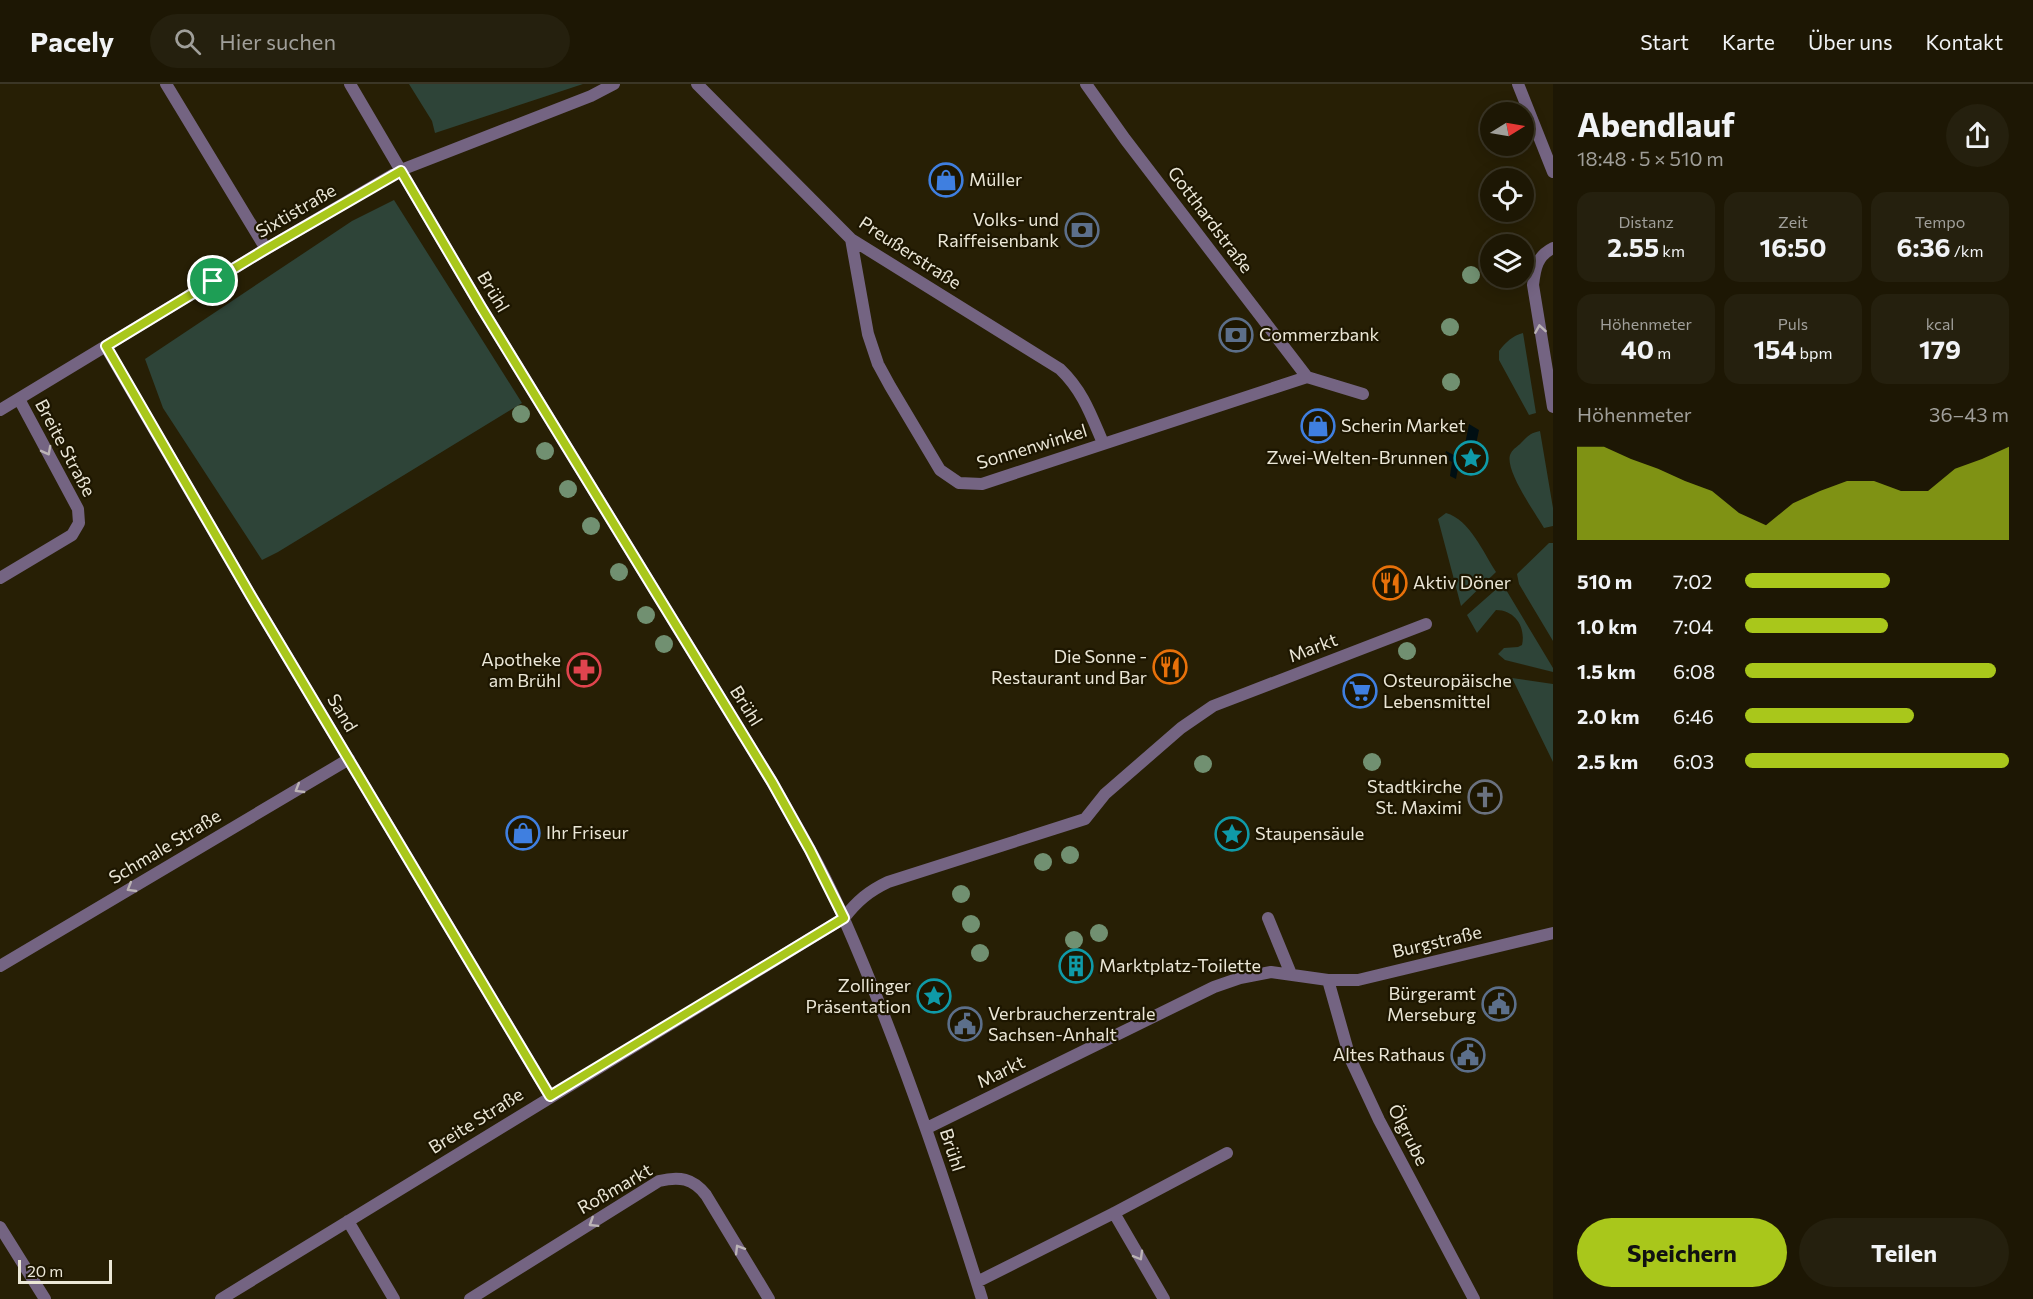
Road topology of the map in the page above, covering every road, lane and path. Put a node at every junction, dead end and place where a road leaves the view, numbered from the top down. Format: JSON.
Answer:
{"nodes":[{"id":1,"x":166,"y":84,"type":"edge"},
{"id":2,"x":350,"y":84,"type":"edge"},
{"id":3,"x":614,"y":84,"type":"edge"},
{"id":4,"x":697,"y":84,"type":"edge"},
{"id":5,"x":1086,"y":84,"type":"edge"},
{"id":6,"x":1518,"y":84,"type":"edge"},
{"id":7,"x":401,"y":171,"type":"junction"},
{"id":8,"x":1553,"y":172,"type":"edge"},
{"id":9,"x":851,"y":239,"type":"junction"},
{"id":10,"x":1553,"y":248,"type":"edge"},
{"id":11,"x":266,"y":249,"type":"junction"},
{"id":12,"x":106,"y":346,"type":"junction"},
{"id":13,"x":1307,"y":377,"type":"junction"},
{"id":14,"x":1363,"y":394,"type":"dead end"},
{"id":15,"x":19,"y":399,"type":"junction"},
{"id":16,"x":1553,"y":407,"type":"edge"},
{"id":17,"x":0,"y":410,"type":"edge"},
{"id":18,"x":1103,"y":443,"type":"junction"},
{"id":19,"x":0,"y":578,"type":"edge"},
{"id":20,"x":1426,"y":624,"type":"dead end"},
{"id":21,"x":349,"y":759,"type":"junction"},
{"id":22,"x":844,"y":918,"type":"junction"},
{"id":23,"x":1268,"y":918,"type":"dead end"},
{"id":24,"x":1553,"y":933,"type":"edge"},
{"id":25,"x":0,"y":966,"type":"edge"},
{"id":26,"x":1291,"y":974,"type":"junction"},
{"id":27,"x":1328,"y":980,"type":"junction"},
{"id":28,"x":550,"y":1096,"type":"junction"},
{"id":29,"x":927,"y":1128,"type":"junction"},
{"id":30,"x":1227,"y":1153,"type":"dead end"},
{"id":31,"x":1114,"y":1213,"type":"junction"},
{"id":32,"x":348,"y":1221,"type":"junction"},
{"id":33,"x":0,"y":1227,"type":"edge"},
{"id":34,"x":977,"y":1282,"type":"junction"},
{"id":35,"x":45,"y":1299,"type":"edge"},
{"id":36,"x":221,"y":1299,"type":"edge"},
{"id":37,"x":394,"y":1299,"type":"edge"},
{"id":38,"x":470,"y":1299,"type":"edge"},
{"id":39,"x":769,"y":1299,"type":"edge"},
{"id":40,"x":982,"y":1299,"type":"edge"},
{"id":41,"x":1164,"y":1299,"type":"edge"},
{"id":42,"x":1474,"y":1299,"type":"edge"}],
"edges":[{"from":1,"to":11,"type":"street"},
{"from":2,"to":7,"type":"street"},
{"from":3,"to":7,"type":"street"},
{"from":4,"to":9,"type":"street","name":"Preußerstraße"},
{"from":5,"to":13,"type":"street","name":"Gotthardstraße"},
{"from":6,"to":8,"type":"street"},
{"from":7,"to":11,"type":"street","name":"Sixtistraße"},
{"from":7,"to":22,"type":"street","name":"Brühl"},
{"from":9,"to":18,"type":"street","name":"Preußerstraße"},
{"from":9,"to":18,"type":"street","name":"Sonnenwinkel"},
{"from":16,"to":10,"type":"street","one_way":true},
{"from":11,"to":12,"type":"street","name":"Sixtistraße"},
{"from":12,"to":15,"type":"street","name":"Sixtistraße"},
{"from":12,"to":21,"type":"street","name":"Sand"},
{"from":13,"to":14,"type":"street"},
{"from":13,"to":18,"type":"street","name":"Sonnenwinkel"},
{"from":15,"to":17,"type":"street","name":"Sixtistraße"},
{"from":15,"to":19,"type":"street","name":"Breite Straße","one_way":true},
{"from":20,"to":22,"type":"street","name":"Markt"},
{"from":21,"to":25,"type":"street","name":"Schmale Straße","one_way":true},
{"from":21,"to":28,"type":"street","name":"Sand"},
{"from":22,"to":28,"type":"street","name":"Breite Straße"},
{"from":22,"to":29,"type":"street","name":"Brühl"},
{"from":23,"to":26,"type":"street"},
{"from":24,"to":27,"type":"street","name":"Burgstraße"},
{"from":26,"to":27,"type":"street","name":"Markt"},
{"from":26,"to":29,"type":"street","name":"Markt"},
{"from":27,"to":42,"type":"street","name":"Ölgrube"},
{"from":28,"to":32,"type":"street","name":"Breite Straße"},
{"from":29,"to":34,"type":"street","name":"Brühl"},
{"from":30,"to":31,"type":"street"},
{"from":31,"to":34,"type":"street"},
{"from":31,"to":41,"type":"street","one_way":true},
{"from":32,"to":36,"type":"street","name":"Breite Straße"},
{"from":32,"to":37,"type":"street"},
{"from":33,"to":35,"type":"street"},
{"from":34,"to":40,"type":"street","name":"Brühl"},
{"from":39,"to":38,"type":"street","name":"Roßmarkt","one_way":true}]}
